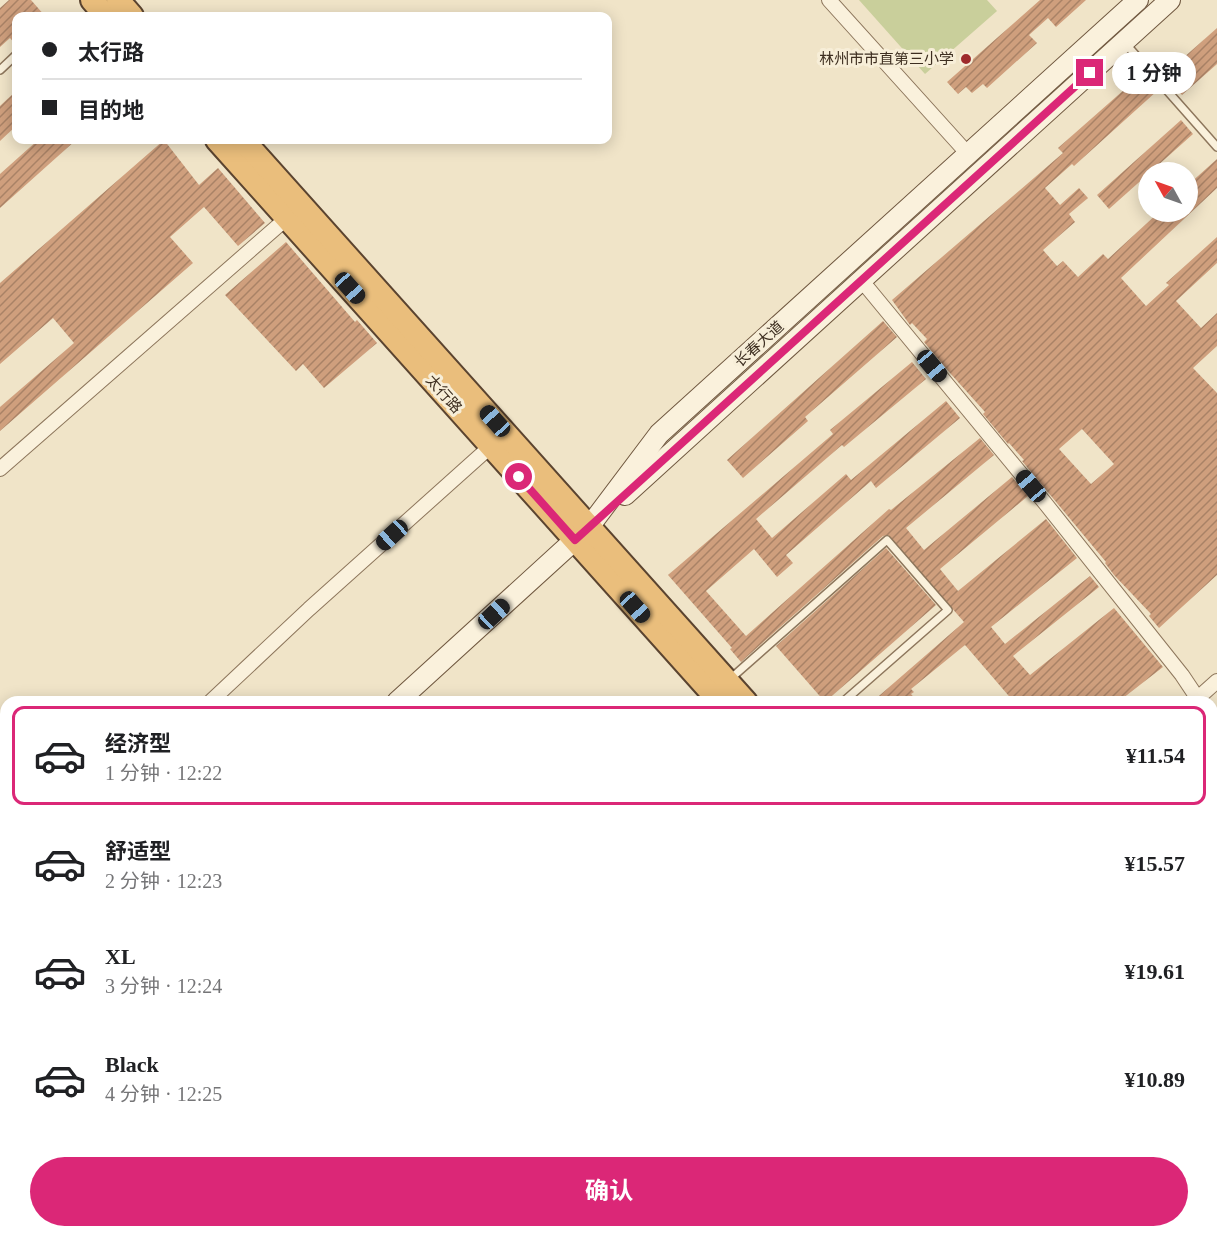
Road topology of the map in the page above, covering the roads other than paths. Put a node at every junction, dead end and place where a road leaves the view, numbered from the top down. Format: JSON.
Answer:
{"nodes":[{"id":1,"x":92,"y":0,"type":"edge"},
{"id":2,"x":118,"y":0,"type":"edge"},
{"id":3,"x":829,"y":0,"type":"edge"},
{"id":4,"x":1138,"y":0,"type":"edge"},
{"id":5,"x":1170,"y":0,"type":"edge"},
{"id":6,"x":102,"y":12,"type":"edge"},
{"id":7,"x":128,"y":12,"type":"edge"},
{"id":8,"x":1124,"y":42,"type":"junction"},
{"id":9,"x":12,"y":59,"type":"edge"},
{"id":10,"x":0,"y":70,"type":"edge"},
{"id":11,"x":221,"y":144,"type":"edge"},
{"id":12,"x":246,"y":144,"type":"edge"},
{"id":13,"x":1217,"y":147,"type":"edge"},
{"id":14,"x":968,"y":154,"type":"junction"},
{"id":15,"x":287,"y":218,"type":"junction"},
{"id":16,"x":862,"y":280,"type":"junction"},
{"id":17,"x":491,"y":446,"type":"junction"},
{"id":18,"x":0,"y":469,"type":"edge"},
{"id":19,"x":582,"y":533,"type":"junction"},
{"id":20,"x":1217,"y":681,"type":"edge"},
{"id":21,"x":724,"y":692,"type":"edge"},
{"id":22,"x":216,"y":696,"type":"edge"},
{"id":23,"x":404,"y":696,"type":"edge"},
{"id":24,"x":850,"y":696,"type":"edge"},
{"id":25,"x":1196,"y":696,"type":"edge"},
{"id":26,"x":1203,"y":696,"type":"edge"}],
"edges":[{"from":1,"to":6,"type":"highway"},
{"from":2,"to":7,"type":"highway"},
{"from":3,"to":14,"type":"street"},
{"from":4,"to":14,"type":"main road","name":"长春大道"},
{"from":5,"to":8,"type":"main road"},
{"from":8,"to":13,"type":"lane"},
{"from":8,"to":16,"type":"main road"},
{"from":9,"to":10,"type":"lane"},
{"from":11,"to":15,"type":"highway","name":"太行路"},
{"from":12,"to":19,"type":"highway","name":"太行路"},
{"from":14,"to":19,"type":"main road","name":"长春大道"},
{"from":15,"to":17,"type":"highway","name":"太行路"},
{"from":15,"to":18,"type":"street"},
{"from":16,"to":19,"type":"main road"},
{"from":16,"to":25,"type":"street"},
{"from":17,"to":19,"type":"highway","name":"太行路"},
{"from":17,"to":22,"type":"street"},
{"from":19,"to":21,"type":"highway","name":"太行路"},
{"from":19,"to":23,"type":"main road","name":"长春大道"},
{"from":20,"to":26,"type":"street"},
{"from":21,"to":24,"type":"lane"}]}
